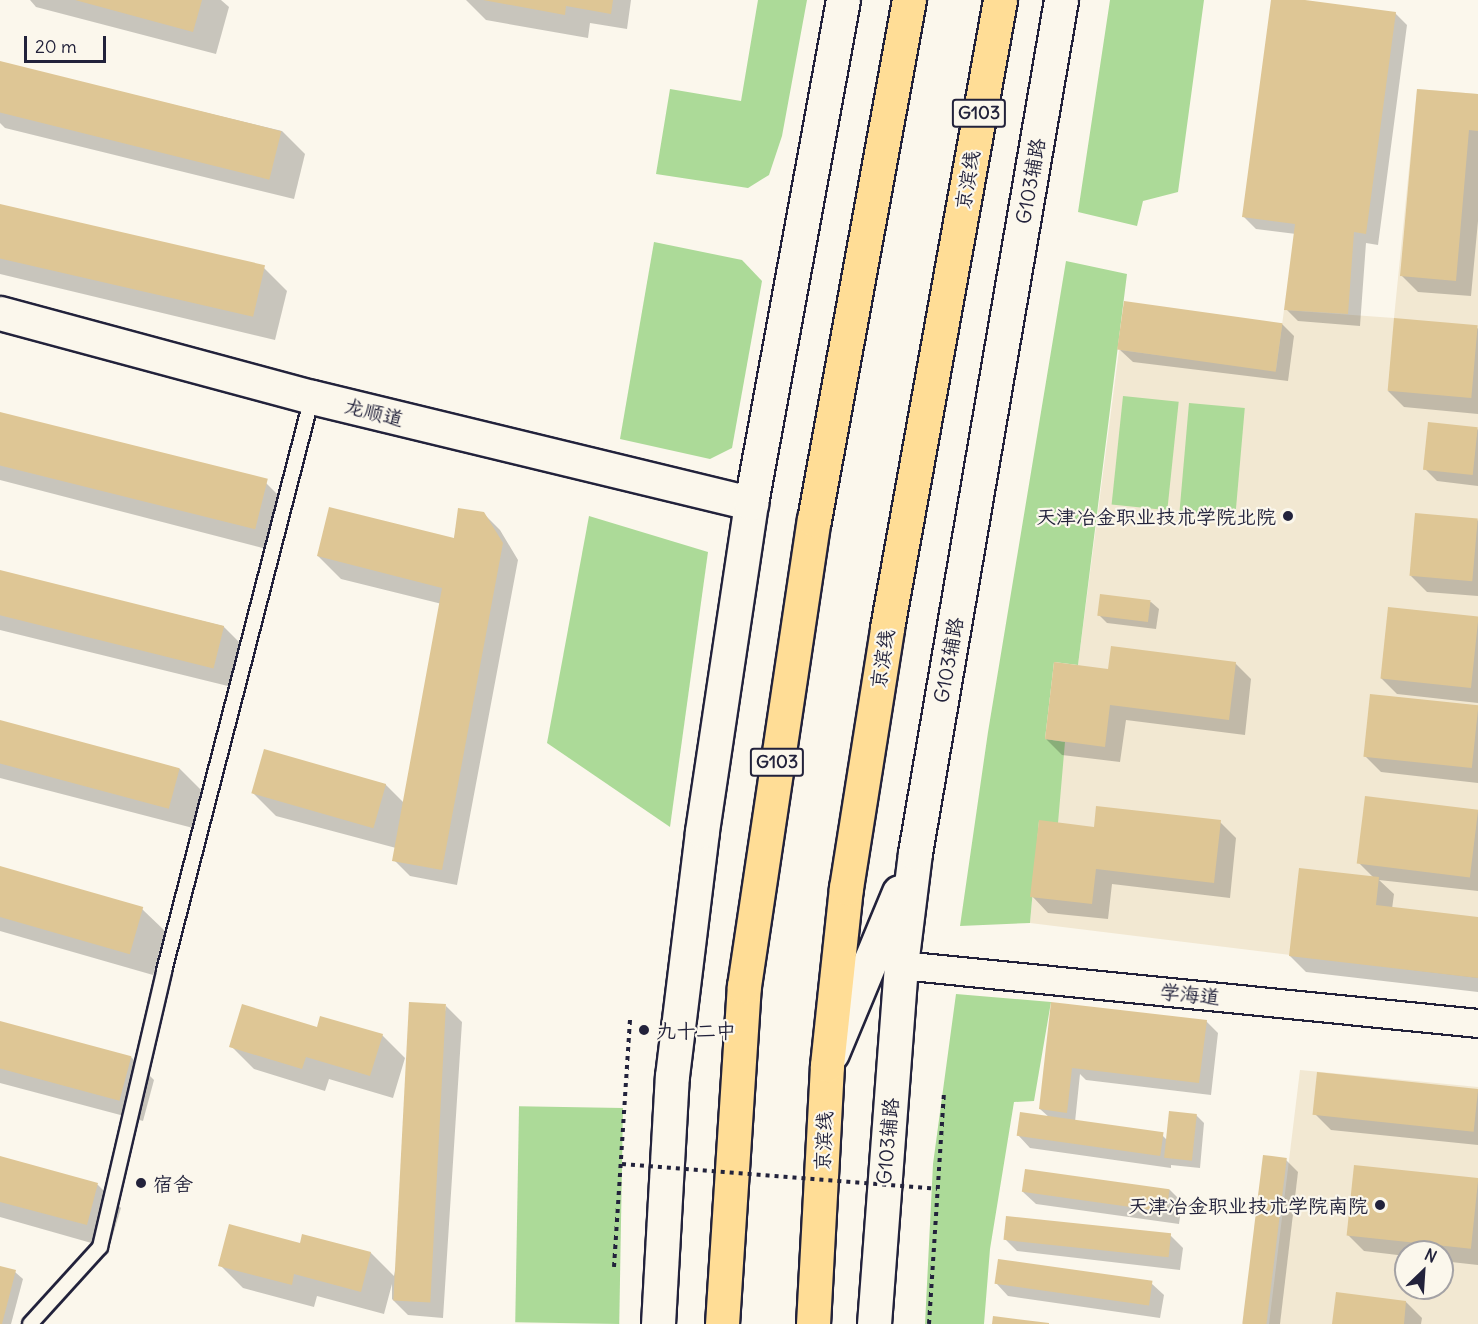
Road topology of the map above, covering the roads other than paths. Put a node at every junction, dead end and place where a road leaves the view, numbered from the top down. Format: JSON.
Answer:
{"nodes":[{"id":1,"x":843,"y":0,"type":"edge"},
{"id":2,"x":909,"y":0,"type":"edge"},
{"id":3,"x":1000,"y":0,"type":"edge"},
{"id":4,"x":1061,"y":0,"type":"edge"},
{"id":5,"x":0,"y":314,"type":"edge"},
{"id":6,"x":312,"y":397,"type":"junction"},
{"id":7,"x":751,"y":503,"type":"junction"},
{"id":8,"x":915,"y":854,"type":"junction"},
{"id":9,"x":901,"y":965,"type":"junction"},
{"id":10,"x":1478,"y":1023,"type":"edge"},
{"id":11,"x":827,"y":1065,"type":"junction"},
{"id":12,"x":30,"y":1324,"type":"edge"},
{"id":13,"x":658,"y":1324,"type":"edge"},
{"id":14,"x":722,"y":1324,"type":"edge"},
{"id":15,"x":813,"y":1324,"type":"edge"},
{"id":16,"x":874,"y":1324,"type":"edge"}],
"edges":[{"from":1,"to":7,"type":"street"},
{"from":2,"to":14,"type":"highway","number":"G103"},
{"from":3,"to":11,"type":"highway","name":"京滨线","number":"G103"},
{"from":4,"to":8,"type":"street","name":"G103辅路"},
{"from":5,"to":6,"type":"street","name":"龙顺道"},
{"from":6,"to":7,"type":"street","name":"龙顺道"},
{"from":6,"to":12,"type":"lane"},
{"from":7,"to":13,"type":"street"},
{"from":8,"to":9,"type":"street","name":"G103辅路"},
{"from":8,"to":11,"type":"street"},
{"from":9,"to":10,"type":"street","name":"学海道"},
{"from":9,"to":16,"type":"street","name":"G103辅路"},
{"from":11,"to":15,"type":"highway","name":"京滨线","number":"G103"}]}
